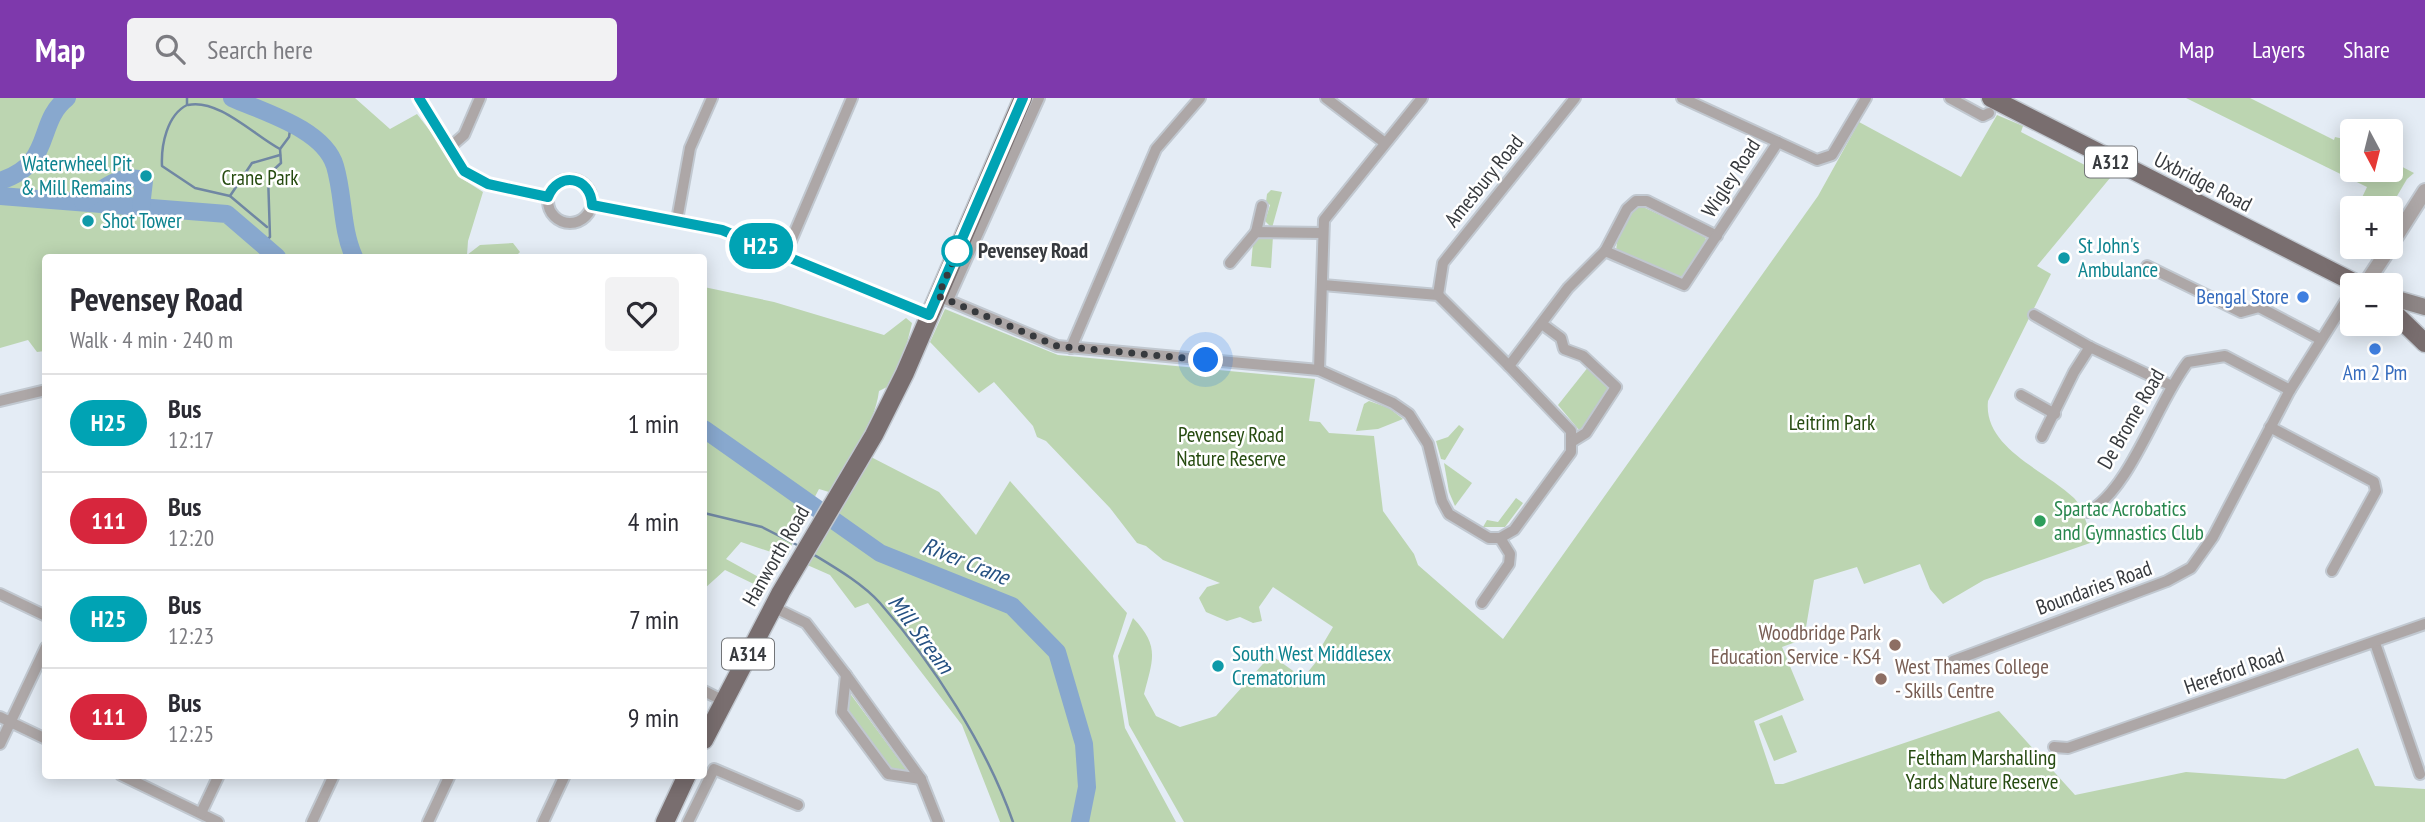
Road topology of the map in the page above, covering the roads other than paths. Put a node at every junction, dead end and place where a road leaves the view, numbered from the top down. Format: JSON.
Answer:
{"nodes":[{"id":1,"x":419,"y":98,"type":"edge"},
{"id":2,"x":480,"y":98,"type":"edge"},
{"id":3,"x":712,"y":98,"type":"edge"},
{"id":4,"x":852,"y":98,"type":"edge"},
{"id":5,"x":1023,"y":98,"type":"edge"},
{"id":6,"x":1039,"y":98,"type":"edge"},
{"id":7,"x":1200,"y":98,"type":"edge"},
{"id":8,"x":1326,"y":98,"type":"edge"},
{"id":9,"x":1422,"y":98,"type":"edge"},
{"id":10,"x":1575,"y":98,"type":"edge"},
{"id":11,"x":1682,"y":98,"type":"edge"},
{"id":12,"x":1866,"y":98,"type":"edge"},
{"id":13,"x":1950,"y":98,"type":"edge"},
{"id":14,"x":1990,"y":105,"type":"edge"},
{"id":15,"x":1778,"y":142,"type":"junction"},
{"id":16,"x":1384,"y":143,"type":"junction"},
{"id":17,"x":449,"y":148,"type":"junction"},
{"id":18,"x":2425,"y":191,"type":"edge"},
{"id":19,"x":548,"y":197,"type":"junction"},
{"id":20,"x":592,"y":205,"type":"junction"},
{"id":21,"x":1262,"y":206,"type":"dead end"},
{"id":22,"x":677,"y":220,"type":"junction"},
{"id":23,"x":2403,"y":226,"type":"edge"},
{"id":24,"x":1256,"y":232,"type":"junction"},
{"id":25,"x":1323,"y":233,"type":"junction"},
{"id":26,"x":1717,"y":236,"type":"junction"},
{"id":27,"x":1605,"y":251,"type":"junction"},
{"id":28,"x":785,"y":255,"type":"junction"},
{"id":29,"x":1230,"y":263,"type":"dead end"},
{"id":30,"x":2147,"y":266,"type":"dead end"},
{"id":31,"x":1323,"y":285,"type":"junction"},
{"id":32,"x":2340,"y":285,"type":"edge"},
{"id":33,"x":1437,"y":295,"type":"junction"},
{"id":34,"x":943,"y":298,"type":"junction"},
{"id":35,"x":2403,"y":301,"type":"edge"},
{"id":36,"x":2425,"y":307,"type":"edge"},
{"id":37,"x":2340,"y":311,"type":"edge"},
{"id":38,"x":929,"y":315,"type":"junction"},
{"id":39,"x":2034,"y":315,"type":"dead end"},
{"id":40,"x":2403,"y":321,"type":"edge"},
{"id":41,"x":1542,"y":324,"type":"junction"},
{"id":42,"x":2320,"y":339,"type":"junction"},
{"id":43,"x":2424,"y":341,"type":"edge"},
{"id":44,"x":2090,"y":347,"type":"junction"},
{"id":45,"x":1071,"y":348,"type":"junction"},
{"id":46,"x":1509,"y":366,"type":"junction"},
{"id":47,"x":1319,"y":370,"type":"junction"},
{"id":48,"x":2170,"y":385,"type":"junction"},
{"id":49,"x":2290,"y":390,"type":"junction"},
{"id":50,"x":42,"y":391,"type":"edge"},
{"id":51,"x":2021,"y":395,"type":"dead end"},
{"id":52,"x":0,"y":401,"type":"edge"},
{"id":53,"x":2055,"y":414,"type":"junction"},
{"id":54,"x":2270,"y":427,"type":"junction"},
{"id":55,"x":2042,"y":437,"type":"dead end"},
{"id":56,"x":1573,"y":441,"type":"junction"},
{"id":57,"x":2102,"y":505,"type":"junction"},
{"id":58,"x":2088,"y":512,"type":"dead end"},
{"id":59,"x":2107,"y":516,"type":"dead end"},
{"id":60,"x":1500,"y":538,"type":"junction"},
{"id":61,"x":2332,"y":570,"type":"dead end"},
{"id":62,"x":0,"y":594,"type":"edge"},
{"id":63,"x":1482,"y":603,"type":"dead end"},
{"id":64,"x":773,"y":607,"type":"junction"},
{"id":65,"x":42,"y":614,"type":"edge"},
{"id":66,"x":2425,"y":624,"type":"edge"},
{"id":67,"x":2375,"y":643,"type":"junction"},
{"id":68,"x":42,"y":655,"type":"edge"},
{"id":69,"x":1953,"y":662,"type":"dead end"},
{"id":70,"x":846,"y":675,"type":"junction"},
{"id":71,"x":707,"y":693,"type":"edge"},
{"id":72,"x":722,"y":701,"type":"junction"},
{"id":73,"x":5,"y":720,"type":"edge"},
{"id":74,"x":707,"y":734,"type":"edge"},
{"id":75,"x":42,"y":737,"type":"edge"},
{"id":76,"x":0,"y":744,"type":"edge"},
{"id":77,"x":2054,"y":747,"type":"dead end"},
{"id":78,"x":2420,"y":774,"type":"dead end"},
{"id":79,"x":129,"y":779,"type":"edge"},
{"id":80,"x":217,"y":779,"type":"edge"},
{"id":81,"x":332,"y":779,"type":"edge"},
{"id":82,"x":448,"y":779,"type":"edge"},
{"id":83,"x":563,"y":779,"type":"edge"},
{"id":84,"x":685,"y":779,"type":"edge"},
{"id":85,"x":921,"y":779,"type":"junction"},
{"id":86,"x":798,"y":805,"type":"dead end"},
{"id":87,"x":201,"y":814,"type":"junction"},
{"id":88,"x":219,"y":822,"type":"edge"},
{"id":89,"x":312,"y":822,"type":"edge"},
{"id":90,"x":428,"y":822,"type":"edge"},
{"id":91,"x":542,"y":822,"type":"edge"},
{"id":92,"x":665,"y":822,"type":"edge"},
{"id":93,"x":688,"y":822,"type":"edge"},
{"id":94,"x":938,"y":822,"type":"edge"}],
"edges":[{"from":1,"to":17,"type":"street"},
{"from":2,"to":17,"type":"street"},
{"from":3,"to":22,"type":"street"},
{"from":4,"to":28,"type":"street"},
{"from":5,"to":34,"type":"main road","number":"A314"},
{"from":6,"to":34,"type":"street"},
{"from":7,"to":45,"type":"street"},
{"from":8,"to":16,"type":"street"},
{"from":9,"to":16,"type":"street"},
{"from":10,"to":33,"type":"street","name":"Amesbury Road"},
{"from":11,"to":15,"type":"street"},
{"from":12,"to":15,"type":"street","name":"Wigley Road"},
{"from":13,"to":14,"type":"street","name":"Uxbridge Road"},
{"from":14,"to":32,"type":"main road","name":"Uxbridge Road","number":"A312"},
{"from":15,"to":26,"type":"street","name":"Wigley Road"},
{"from":16,"to":25,"type":"street"},
{"from":17,"to":19,"type":"street"},
{"from":18,"to":23,"type":"street"},
{"from":19,"to":20,"type":"street"},
{"from":19,"to":20,"type":"street"},
{"from":20,"to":22,"type":"street"},
{"from":21,"to":24,"type":"street"},
{"from":22,"to":28,"type":"street"},
{"from":24,"to":25,"type":"street"},
{"from":24,"to":29,"type":"street"},
{"from":25,"to":31,"type":"street"},
{"from":26,"to":27,"type":"street","name":"Wigley Road"},
{"from":26,"to":27,"type":"street","name":"Wigley Road"},
{"from":27,"to":41,"type":"street","name":"Wigley Road"},
{"from":28,"to":38,"type":"street"},
{"from":30,"to":42,"type":"street"},
{"from":31,"to":33,"type":"street"},
{"from":31,"to":47,"type":"street"},
{"from":33,"to":46,"type":"street"},
{"from":34,"to":38,"type":"main road","number":"A314"},
{"from":34,"to":45,"type":"street"},
{"from":35,"to":36,"type":"main road"},
{"from":37,"to":42,"type":"street","name":"Boundaries Road"},
{"from":38,"to":64,"type":"main road","name":"Hanworth Road","number":"A314"},
{"from":39,"to":44,"type":"street"},
{"from":40,"to":43,"type":"main road"},
{"from":41,"to":46,"type":"street","name":"Wigley Road"},
{"from":41,"to":56,"type":"street"},
{"from":42,"to":49,"type":"street","name":"Boundaries Road"},
{"from":44,"to":48,"type":"street"},
{"from":44,"to":53,"type":"street"},
{"from":45,"to":47,"type":"street"},
{"from":46,"to":56,"type":"street"},
{"from":47,"to":60,"type":"street"},
{"from":48,"to":49,"type":"street","name":"De Brome Road"},
{"from":48,"to":57,"type":"street","name":"De Brome Road"},
{"from":49,"to":54,"type":"street","name":"Boundaries Road"},
{"from":50,"to":52,"type":"street"},
{"from":51,"to":53,"type":"street"},
{"from":53,"to":55,"type":"street"},
{"from":54,"to":61,"type":"street"},
{"from":54,"to":69,"type":"street","name":"Boundaries Road"},
{"from":56,"to":60,"type":"street"},
{"from":57,"to":58,"type":"street","name":"De Brome Road"},
{"from":57,"to":59,"type":"street"},
{"from":60,"to":63,"type":"street"},
{"from":62,"to":65,"type":"street"},
{"from":64,"to":70,"type":"street"},
{"from":64,"to":72,"type":"main road","name":"Hanworth Road","number":"A314"},
{"from":66,"to":67,"type":"street","name":"Hereford Road"},
{"from":67,"to":77,"type":"street","name":"Hereford Road"},
{"from":67,"to":78,"type":"street"},
{"from":68,"to":73,"type":"street"},
{"from":70,"to":85,"type":"street"},
{"from":70,"to":85,"type":"street"},
{"from":71,"to":72,"type":"street"},
{"from":72,"to":74,"type":"main road","name":"Hanworth Road","number":"A314"},
{"from":73,"to":75,"type":"street"},
{"from":73,"to":76,"type":"street"},
{"from":79,"to":87,"type":"street"},
{"from":80,"to":87,"type":"street"},
{"from":81,"to":89,"type":"street"},
{"from":82,"to":90,"type":"street"},
{"from":83,"to":91,"type":"street"},
{"from":84,"to":92,"type":"main road"},
{"from":85,"to":94,"type":"street"},
{"from":86,"to":93,"type":"street"},
{"from":87,"to":88,"type":"street"}]}
